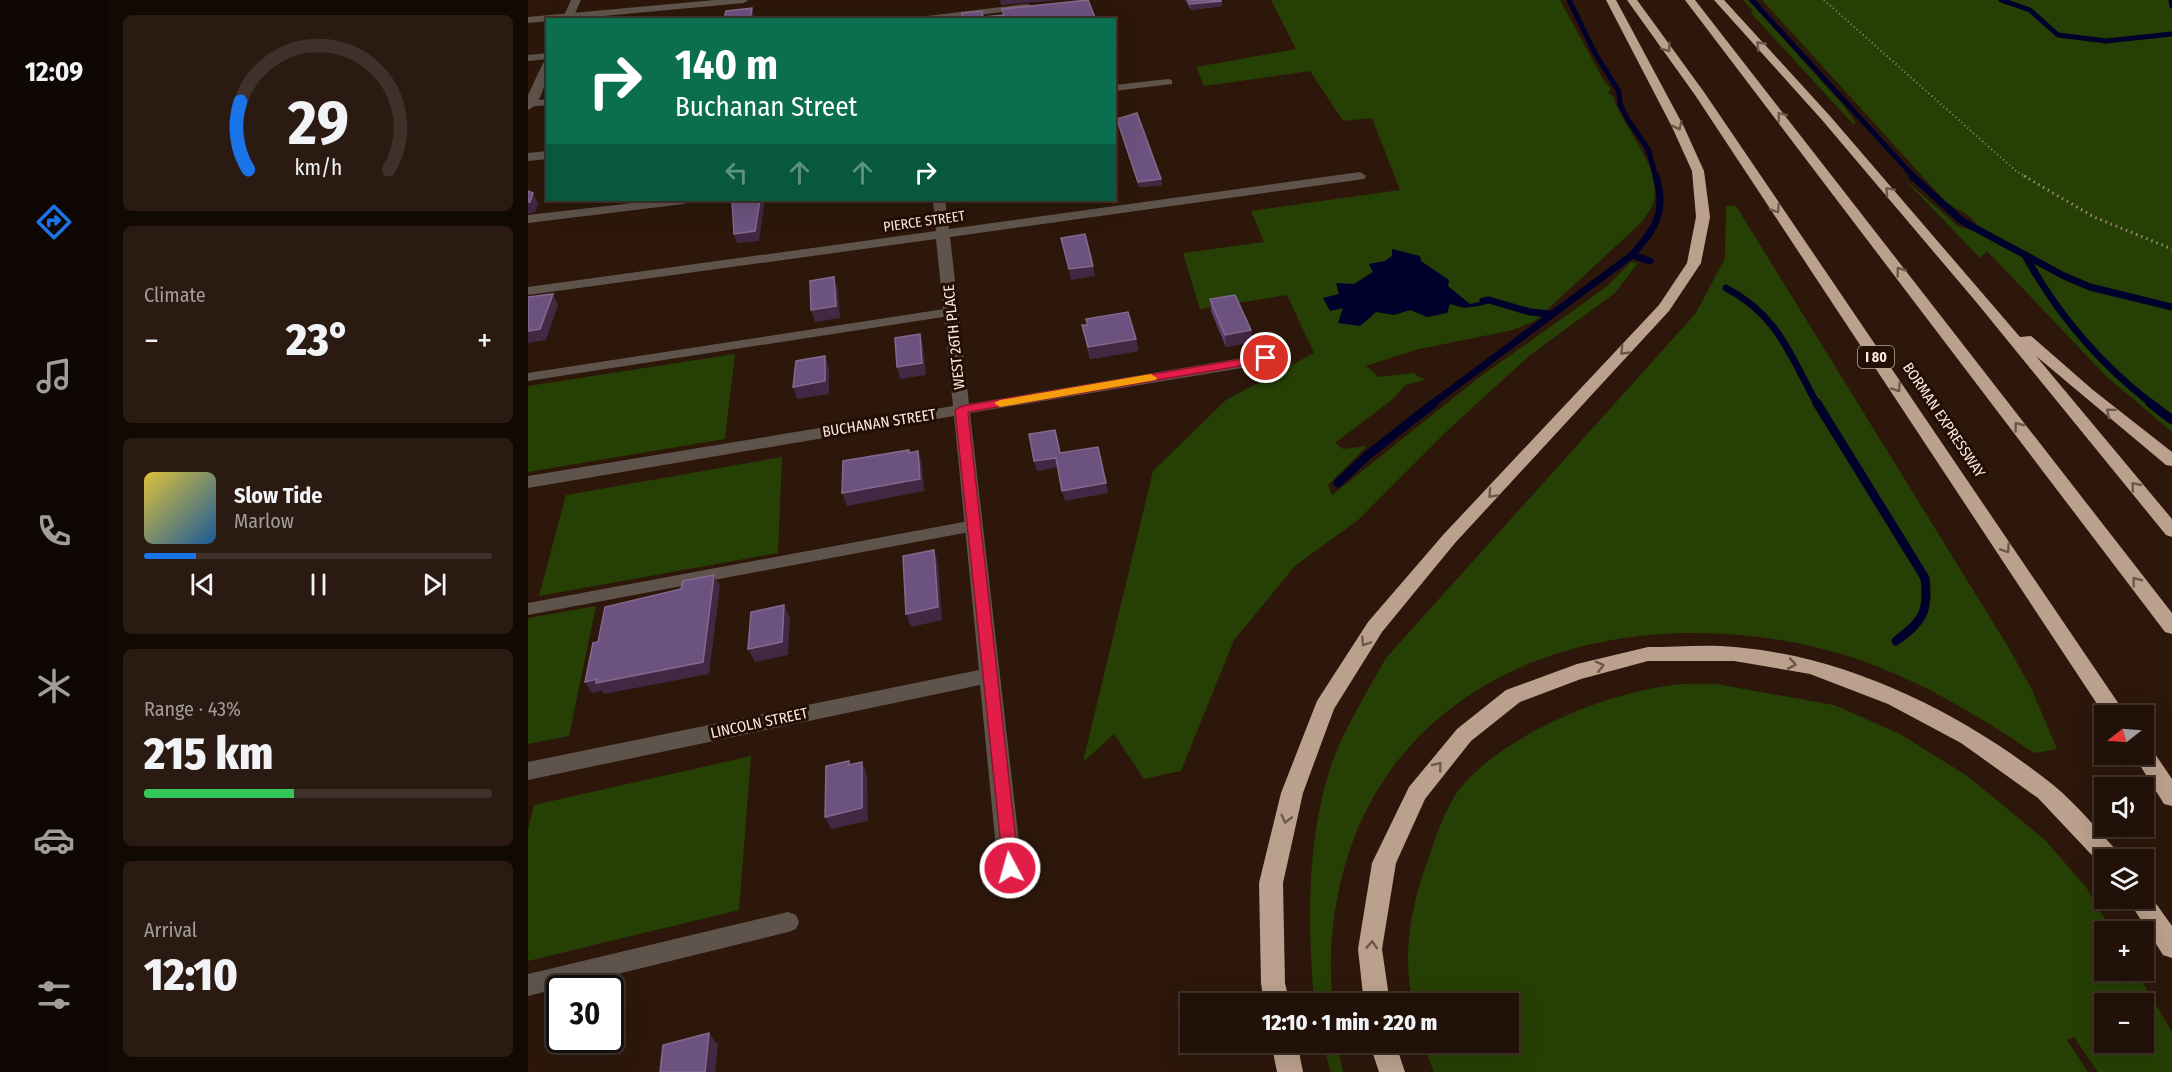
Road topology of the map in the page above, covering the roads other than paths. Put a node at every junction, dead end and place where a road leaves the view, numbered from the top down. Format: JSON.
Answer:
{"nodes":[{"id":1,"x":576,"y":0,"type":"edge"},
{"id":2,"x":744,"y":0,"type":"edge"},
{"id":3,"x":1611,"y":0,"type":"edge"},
{"id":4,"x":1632,"y":0,"type":"edge"},
{"id":5,"x":1690,"y":0,"type":"edge"},
{"id":6,"x":1719,"y":0,"type":"edge"},
{"id":7,"x":1040,"y":5,"type":"edge"},
{"id":8,"x":920,"y":16,"type":"edge"},
{"id":9,"x":568,"y":18,"type":"edge"},
{"id":10,"x":546,"y":19,"type":"edge"},
{"id":11,"x":528,"y":20,"type":"edge"},
{"id":12,"x":546,"y":56,"type":"edge"},
{"id":13,"x":528,"y":58,"type":"edge"},
{"id":14,"x":546,"y":67,"type":"edge"},
{"id":15,"x":1168,"y":82,"type":"dead end"},
{"id":16,"x":1116,"y":88,"type":"edge"},
{"id":17,"x":546,"y":102,"type":"edge"},
{"id":18,"x":528,"y":105,"type":"edge"},
{"id":19,"x":546,"y":155,"type":"edge"},
{"id":20,"x":528,"y":157,"type":"edge"},
{"id":21,"x":1360,"y":176,"type":"dead end"},
{"id":22,"x":676,"y":201,"type":"edge"},
{"id":23,"x":939,"y":201,"type":"edge"},
{"id":24,"x":528,"y":219,"type":"edge"},
{"id":25,"x":943,"y":234,"type":"junction"},
{"id":26,"x":528,"y":291,"type":"edge"},
{"id":27,"x":1982,"y":300,"type":"junction"},
{"id":28,"x":951,"y":312,"type":"junction"},
{"id":29,"x":1266,"y":358,"type":"dead end"},
{"id":30,"x":528,"y":377,"type":"edge"},
{"id":31,"x":962,"y":410,"type":"junction"},
{"id":32,"x":2172,"y":461,"type":"edge"},
{"id":33,"x":528,"y":482,"type":"edge"},
{"id":34,"x":974,"y":526,"type":"junction"},
{"id":35,"x":2172,"y":531,"type":"edge"},
{"id":36,"x":528,"y":609,"type":"edge"},
{"id":37,"x":2172,"y":627,"type":"edge"},
{"id":38,"x":990,"y":675,"type":"junction"},
{"id":39,"x":2110,"y":705,"type":"edge"},
{"id":40,"x":2150,"y":765,"type":"edge"},
{"id":41,"x":528,"y":771,"type":"edge"},
{"id":42,"x":2172,"y":797,"type":"edge"},
{"id":43,"x":2100,"y":849,"type":"edge"},
{"id":44,"x":1010,"y":868,"type":"dead end"},
{"id":45,"x":2146,"y":909,"type":"edge"},
{"id":46,"x":788,"y":922,"type":"dead end"},
{"id":47,"x":2172,"y":947,"type":"edge"},
{"id":48,"x":528,"y":985,"type":"edge"},
{"id":49,"x":1275,"y":993,"type":"edge"},
{"id":50,"x":1376,"y":993,"type":"edge"},
{"id":51,"x":1286,"y":1053,"type":"edge"},
{"id":52,"x":1386,"y":1053,"type":"edge"},
{"id":53,"x":1290,"y":1072,"type":"edge"},
{"id":54,"x":1392,"y":1072,"type":"edge"}],
"edges":[{"from":1,"to":9,"type":"street"},
{"from":2,"to":9,"type":"lane"},
{"from":3,"to":49,"type":"highway","one_way":true},
{"from":4,"to":39,"type":"highway","name":"BORMAN EXPRESSWAY","number":"I 80","one_way":true},
{"from":37,"to":5,"type":"highway","one_way":true},
{"from":27,"to":6,"type":"highway","one_way":true},
{"from":7,"to":8,"type":"street"},
{"from":10,"to":11,"type":"lane"},
{"from":12,"to":13,"type":"street"},
{"from":14,"to":18,"type":"street"},
{"from":15,"to":16,"type":"street"},
{"from":17,"to":18,"type":"lane"},
{"from":19,"to":20,"type":"street"},
{"from":21,"to":25,"type":"street","name":"PIERCE STREET"},
{"from":22,"to":24,"type":"lane"},
{"from":23,"to":25,"type":"street","name":"WEST 26TH PLACE"},
{"from":25,"to":26,"type":"street","name":"PIERCE STREET"},
{"from":25,"to":28,"type":"street","name":"WEST 26TH PLACE"},
{"from":32,"to":27,"type":"highway","one_way":true},
{"from":35,"to":27,"type":"highway","one_way":true},
{"from":28,"to":30,"type":"lane"},
{"from":28,"to":31,"type":"street","name":"WEST 26TH PLACE"},
{"from":29,"to":31,"type":"street","name":"BUCHANAN STREET"},
{"from":31,"to":33,"type":"street","name":"BUCHANAN STREET"},
{"from":31,"to":34,"type":"street","name":"WEST 26TH PLACE"},
{"from":34,"to":36,"type":"lane"},
{"from":34,"to":38,"type":"street","name":"WEST 26TH PLACE"},
{"from":38,"to":41,"type":"street","name":"LINCOLN STREET"},
{"from":38,"to":44,"type":"street","name":"WEST 26TH PLACE"},
{"from":40,"to":42,"type":"highway"},
{"from":50,"to":43,"type":"highway","one_way":true},
{"from":45,"to":47,"type":"highway"},
{"from":46,"to":48,"type":"lane"},
{"from":51,"to":53,"type":"highway"},
{"from":52,"to":54,"type":"highway"}]}
